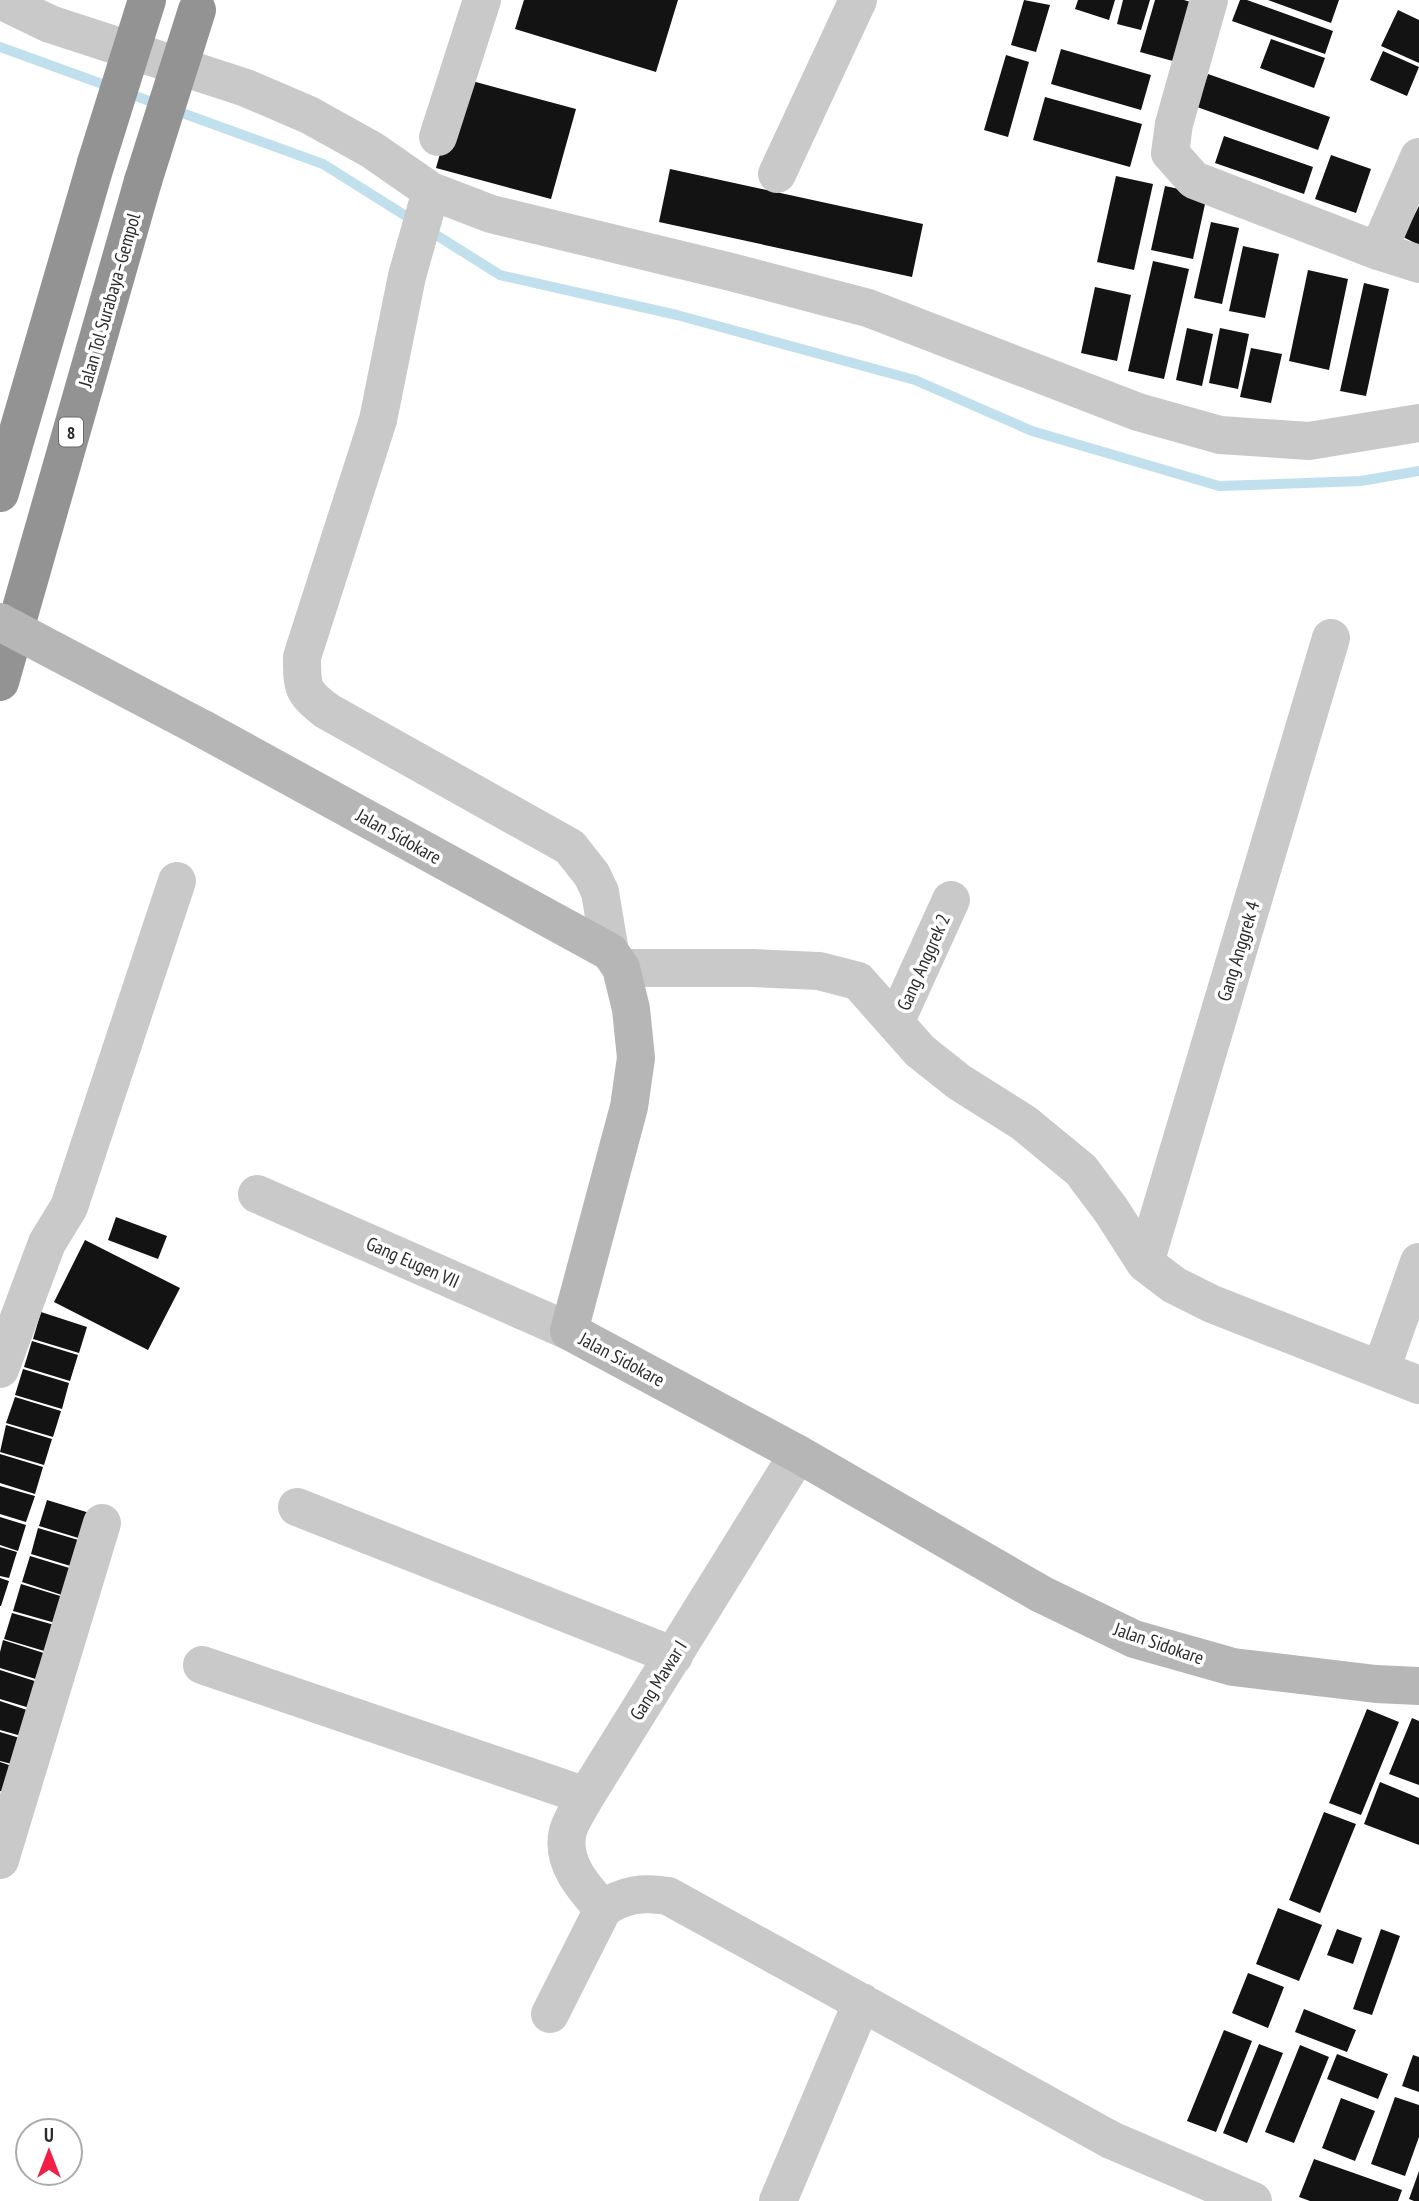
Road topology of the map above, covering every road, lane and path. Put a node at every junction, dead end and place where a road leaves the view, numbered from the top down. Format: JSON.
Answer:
{"nodes":[{"id":1,"x":0,"y":0,"type":"edge"},
{"id":2,"x":147,"y":0,"type":"edge"},
{"id":3,"x":482,"y":0,"type":"edge"},
{"id":4,"x":858,"y":0,"type":"edge"},
{"id":5,"x":1209,"y":0,"type":"edge"},
{"id":6,"x":199,"y":5,"type":"edge"},
{"id":7,"x":438,"y":137,"type":"dead end"},
{"id":8,"x":1419,"y":157,"type":"edge"},
{"id":9,"x":777,"y":174,"type":"dead end"},
{"id":10,"x":426,"y":206,"type":"junction"},
{"id":11,"x":1378,"y":251,"type":"junction"},
{"id":12,"x":1419,"y":264,"type":"edge"},
{"id":13,"x":1419,"y":423,"type":"edge"},
{"id":14,"x":0,"y":493,"type":"edge"},
{"id":15,"x":0,"y":622,"type":"edge"},
{"id":16,"x":1331,"y":638,"type":"dead end"},
{"id":17,"x":0,"y":682,"type":"edge"},
{"id":18,"x":177,"y":881,"type":"dead end"},
{"id":19,"x":951,"y":900,"type":"dead end"},
{"id":20,"x":616,"y":960,"type":"junction"},
{"id":21,"x":895,"y":1023,"type":"junction"},
{"id":22,"x":257,"y":1194,"type":"dead end"},
{"id":23,"x":1419,"y":1262,"type":"edge"},
{"id":24,"x":1145,"y":1263,"type":"junction"},
{"id":25,"x":569,"y":1331,"type":"junction"},
{"id":26,"x":0,"y":1369,"type":"edge"},
{"id":27,"x":1381,"y":1370,"type":"junction"},
{"id":28,"x":1419,"y":1385,"type":"edge"},
{"id":29,"x":798,"y":1454,"type":"junction"},
{"id":30,"x":297,"y":1507,"type":"dead end"},
{"id":31,"x":102,"y":1523,"type":"dead end"},
{"id":32,"x":674,"y":1656,"type":"junction"},
{"id":33,"x":202,"y":1665,"type":"dead end"},
{"id":34,"x":1419,"y":1686,"type":"edge"},
{"id":35,"x":586,"y":1796,"type":"junction"},
{"id":36,"x":0,"y":1860,"type":"edge"},
{"id":37,"x":603,"y":1909,"type":"junction"},
{"id":38,"x":862,"y":2001,"type":"junction"},
{"id":39,"x":550,"y":2014,"type":"dead end"},
{"id":40,"x":778,"y":2201,"type":"edge"},
{"id":41,"x":1253,"y":2201,"type":"edge"}],
"edges":[{"from":1,"to":10,"type":"street"},
{"from":2,"to":14,"type":"highway","bridge":true},
{"from":3,"to":7,"type":"street"},
{"from":4,"to":9,"type":"street"},
{"from":5,"to":11,"type":"street"},
{"from":6,"to":17,"type":"highway","name":"Jalan Tol Surabaya–Gempol","number":"8","bridge":true},
{"from":8,"to":11,"type":"street"},
{"from":10,"to":13,"type":"street"},
{"from":10,"to":20,"type":"street"},
{"from":11,"to":12,"type":"street"},
{"from":15,"to":20,"type":"street","name":"Jalan Sidokare","bridge":true},
{"from":16,"to":24,"type":"street","name":"Gang Anggrek 4"},
{"from":18,"to":26,"type":"street"},
{"from":19,"to":21,"type":"street","name":"Gang Anggrek 2"},
{"from":20,"to":21,"type":"street"},
{"from":20,"to":25,"type":"street","name":"Jalan Sidokare"},
{"from":21,"to":24,"type":"street"},
{"from":22,"to":25,"type":"street","name":"Gang Eugen VII"},
{"from":23,"to":27,"type":"street"},
{"from":24,"to":27,"type":"street"},
{"from":25,"to":29,"type":"street","name":"Jalan Sidokare"},
{"from":27,"to":28,"type":"street"},
{"from":29,"to":32,"type":"street","name":"Gang Mawar I"},
{"from":29,"to":34,"type":"street","name":"Jalan Sidokare"},
{"from":30,"to":32,"type":"street"},
{"from":31,"to":36,"type":"street"},
{"from":32,"to":35,"type":"street","name":"Gang Mawar I"},
{"from":33,"to":35,"type":"street"},
{"from":35,"to":37,"type":"street","name":"Gang Mawar I"},
{"from":37,"to":38,"type":"street"},
{"from":37,"to":39,"type":"street"},
{"from":38,"to":40,"type":"street"},
{"from":38,"to":41,"type":"street"}]}
